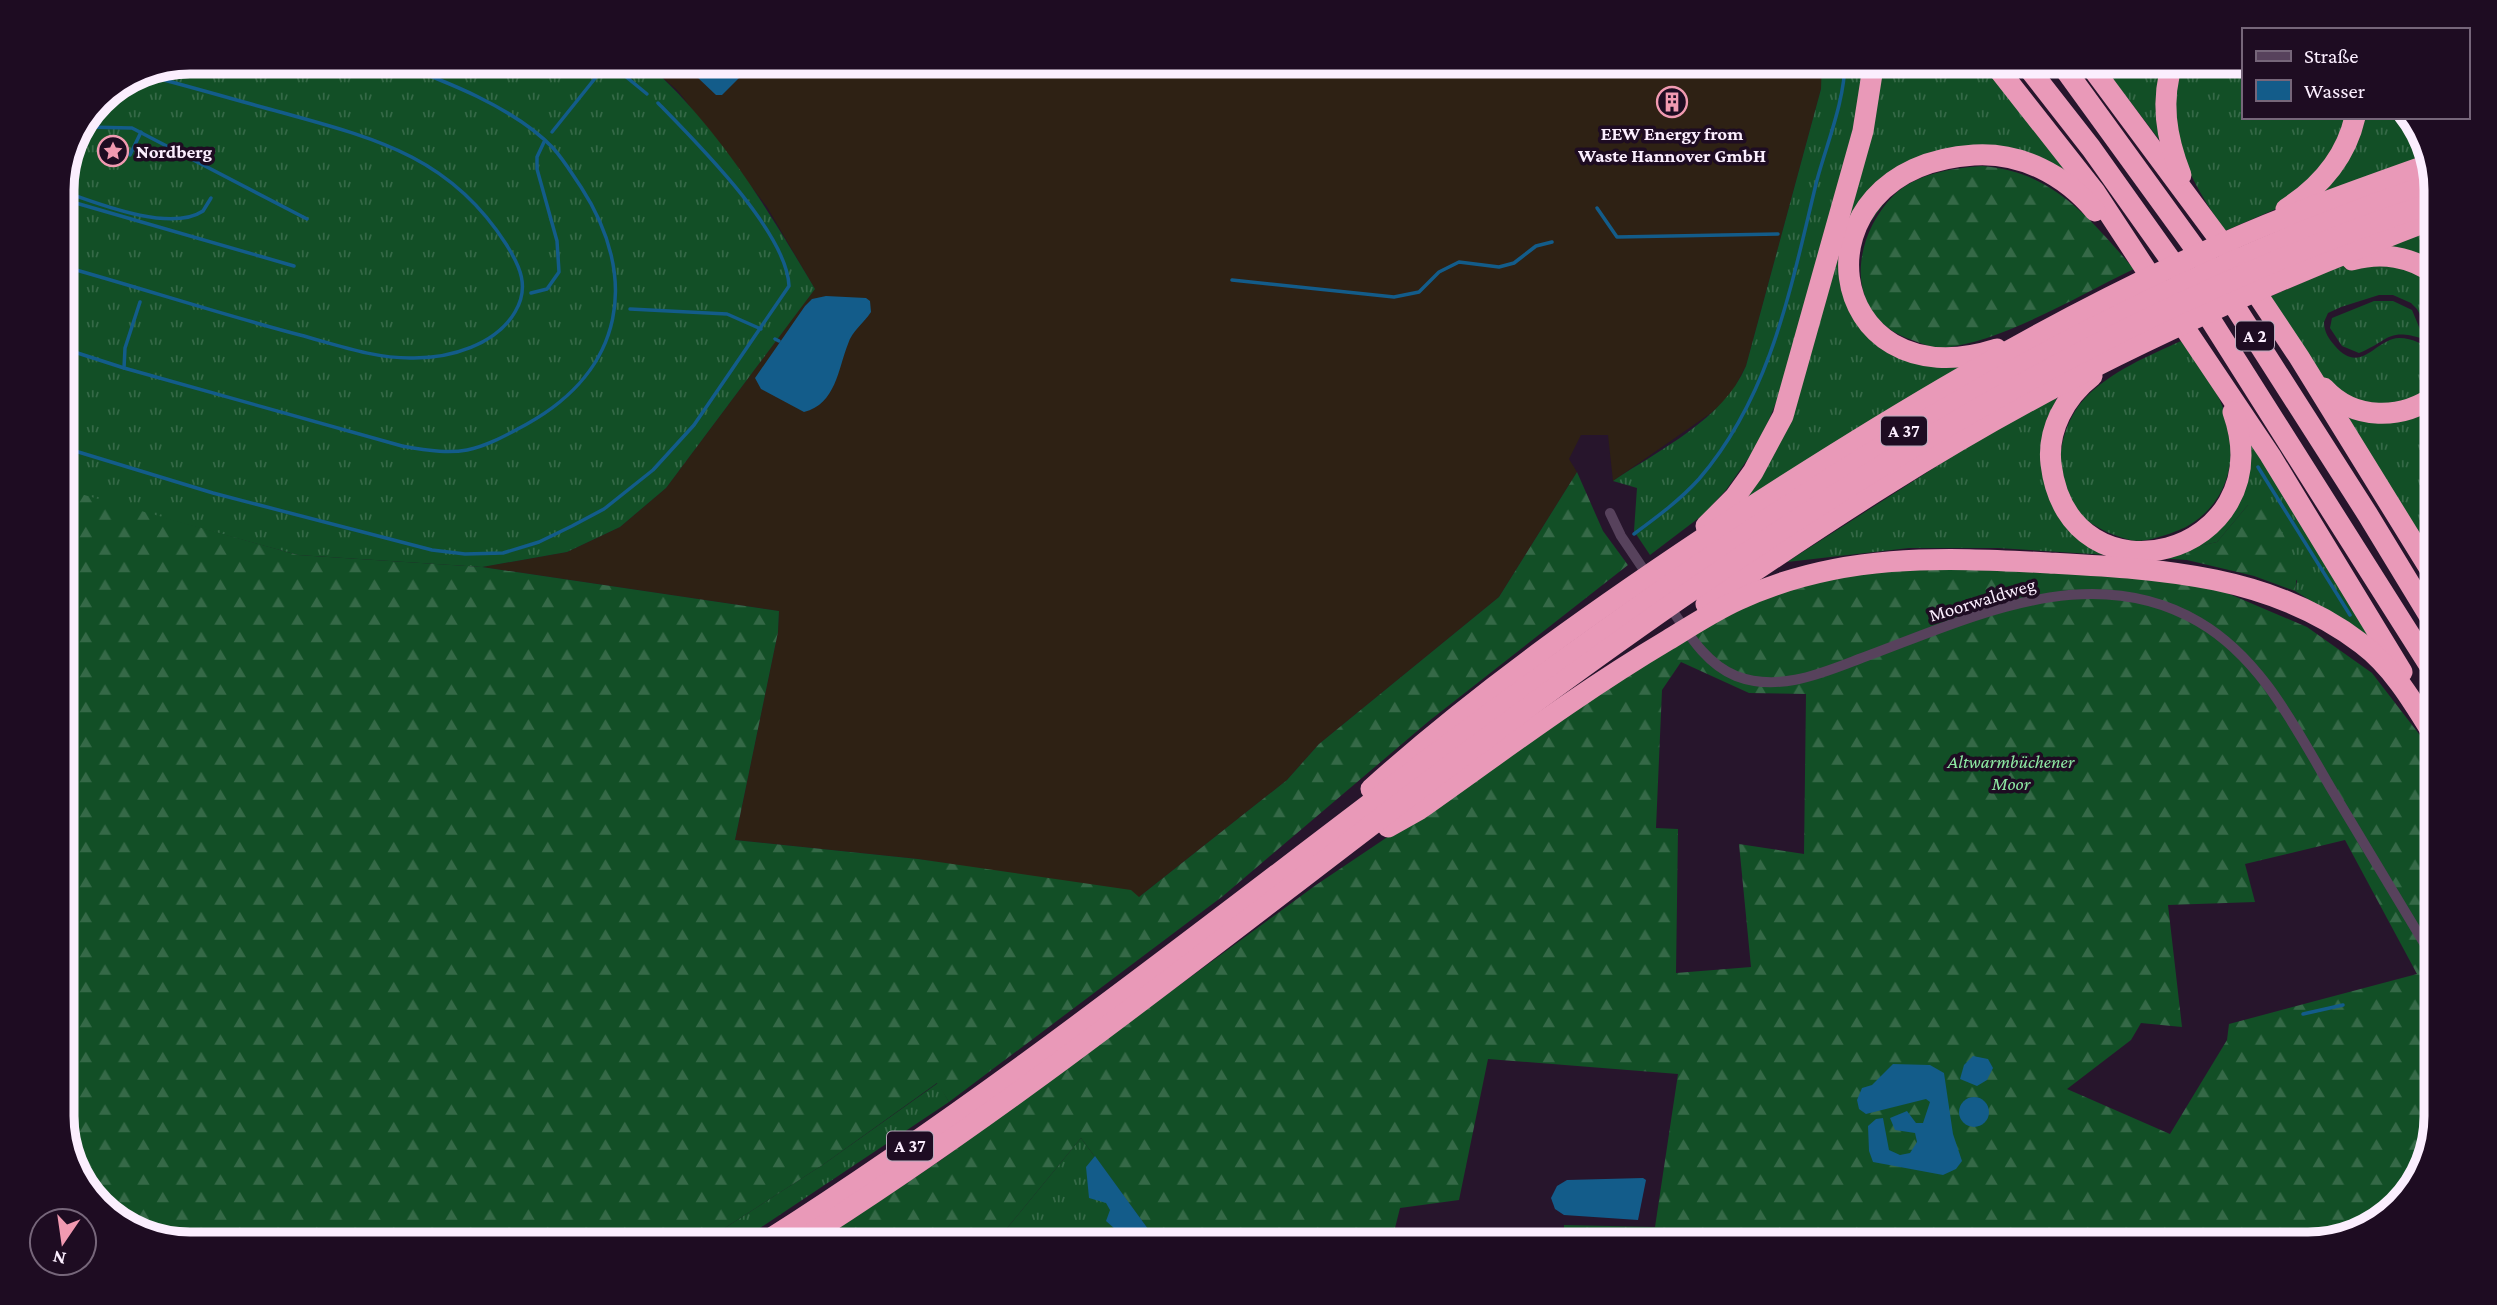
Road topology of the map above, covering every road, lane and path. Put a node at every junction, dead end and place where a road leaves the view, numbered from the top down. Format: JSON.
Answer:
{"nodes":[{"id":1,"x":1872,"y":74,"type":"edge"},
{"id":2,"x":2002,"y":74,"type":"edge"},
{"id":3,"x":2033,"y":74,"type":"edge"},
{"id":4,"x":2069,"y":74,"type":"edge"},
{"id":5,"x":2097,"y":74,"type":"edge"},
{"id":6,"x":2170,"y":74,"type":"edge"},
{"id":7,"x":2354,"y":119,"type":"edge"},
{"id":8,"x":2421,"y":169,"type":"edge"},
{"id":9,"x":2423,"y":189,"type":"edge"},
{"id":10,"x":2423,"y":206,"type":"edge"},
{"id":11,"x":2206,"y":219,"type":"junction"},
{"id":12,"x":2423,"y":221,"type":"edge"},
{"id":13,"x":2277,"y":257,"type":"junction"},
{"id":14,"x":2143,"y":266,"type":"junction"},
{"id":15,"x":2423,"y":268,"type":"edge"},
{"id":16,"x":2145,"y":310,"type":"junction"},
{"id":17,"x":2186,"y":331,"type":"junction"},
{"id":18,"x":2029,"y":339,"type":"junction"},
{"id":19,"x":2138,"y":346,"type":"junction"},
{"id":20,"x":2299,"y":357,"type":"junction"},
{"id":21,"x":2226,"y":391,"type":"junction"},
{"id":22,"x":2423,"y":402,"type":"edge"},
{"id":23,"x":1610,"y":513,"type":"dead end"},
{"id":24,"x":2352,"y":539,"type":"junction"},
{"id":25,"x":2423,"y":559,"type":"edge"},
{"id":26,"x":1686,"y":586,"type":"junction"},
{"id":27,"x":2423,"y":607,"type":"edge"},
{"id":28,"x":1649,"y":618,"type":"junction"},
{"id":29,"x":2424,"y":656,"type":"edge"},
{"id":30,"x":2424,"y":707,"type":"edge"},
{"id":31,"x":2424,"y":721,"type":"edge"},
{"id":32,"x":1319,"y":866,"type":"junction"},
{"id":33,"x":2424,"y":943,"type":"edge"},
{"id":34,"x":780,"y":1232,"type":"edge"},
{"id":35,"x":812,"y":1232,"type":"edge"}],
"edges":[{"from":1,"to":26,"type":"highway"},
{"from":2,"to":14,"type":"highway"},
{"from":3,"to":24,"type":"highway","number":"A 2"},
{"from":4,"to":27,"type":"highway","number":"A 2"},
{"from":5,"to":11,"type":"highway"},
{"from":6,"to":11,"type":"highway"},
{"from":7,"to":13,"type":"highway"},
{"from":8,"to":13,"type":"highway"},
{"from":9,"to":13,"type":"highway","number":"A 37"},
{"from":10,"to":13,"type":"highway","number":"A 37"},
{"from":11,"to":20,"type":"highway"},
{"from":12,"to":13,"type":"highway"},
{"from":13,"to":15,"type":"highway"},
{"from":13,"to":16,"type":"highway","number":"A 37"},
{"from":13,"to":16,"type":"highway"},
{"from":14,"to":17,"type":"highway"},
{"from":14,"to":18,"type":"highway"},
{"from":16,"to":18,"type":"highway"},
{"from":16,"to":19,"type":"highway"},
{"from":16,"to":26,"type":"highway","number":"A 37"},
{"from":17,"to":21,"type":"highway"},
{"from":17,"to":24,"type":"highway"},
{"from":18,"to":26,"type":"highway"},
{"from":19,"to":21,"type":"highway"},
{"from":19,"to":26,"type":"highway"},
{"from":20,"to":22,"type":"highway"},
{"from":20,"to":25,"type":"highway"},
{"from":21,"to":30,"type":"highway"},
{"from":23,"to":33,"type":"street","name":"Moorwaldweg"},
{"from":24,"to":29,"type":"highway","number":"A 2"},
{"from":26,"to":28,"type":"highway","number":"A 37"},
{"from":26,"to":28,"type":"highway"},
{"from":26,"to":31,"type":"highway"},
{"from":28,"to":32,"type":"highway","number":"A 37"},
{"from":28,"to":32,"type":"highway"},
{"from":28,"to":34,"type":"highway","number":"A 37"},
{"from":32,"to":35,"type":"highway","number":"A 37"}]}
